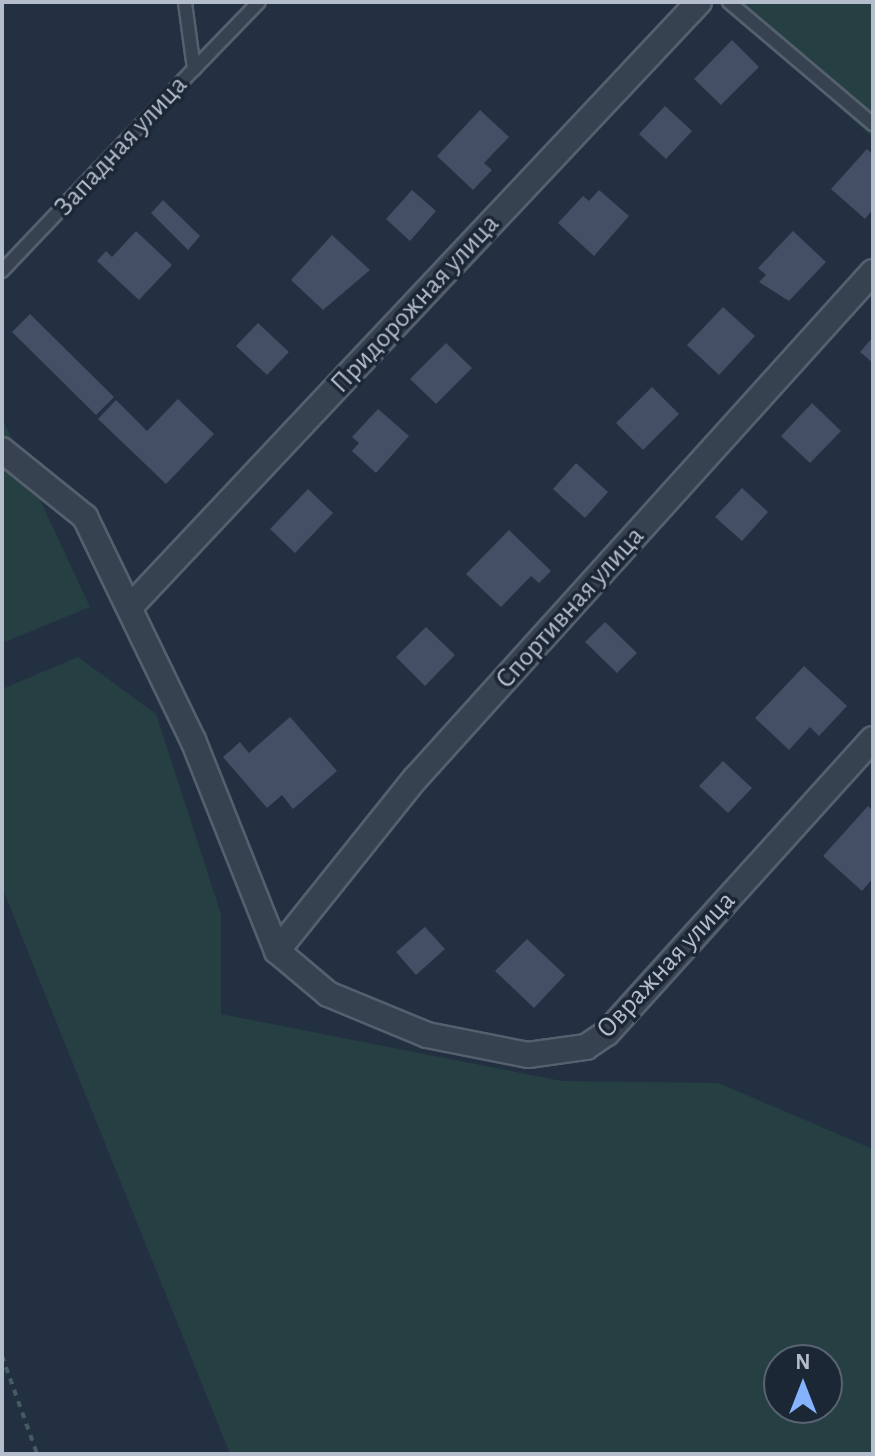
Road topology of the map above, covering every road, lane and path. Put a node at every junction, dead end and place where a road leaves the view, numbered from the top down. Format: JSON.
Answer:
{"nodes":[{"id":1,"x":185,"y":2,"type":"edge"},
{"id":2,"x":259,"y":2,"type":"edge"},
{"id":3,"x":699,"y":2,"type":"edge"},
{"id":4,"x":729,"y":2,"type":"edge"},
{"id":5,"x":194,"y":69,"type":"junction"},
{"id":6,"x":873,"y":124,"type":"edge"},
{"id":7,"x":2,"y":271,"type":"edge"},
{"id":8,"x":873,"y":272,"type":"edge"},
{"id":9,"x":2,"y":450,"type":"edge"},
{"id":10,"x":131,"y":606,"type":"junction"},
{"id":11,"x":873,"y":739,"type":"edge"},
{"id":12,"x":277,"y":951,"type":"junction"},
{"id":13,"x":2,"y":1356,"type":"edge"},
{"id":14,"x":37,"y":1454,"type":"edge"}],
"edges":[{"from":1,"to":5,"type":"lane","name":"Западная улица"},
{"from":2,"to":5,"type":"lane"},
{"from":3,"to":10,"type":"street","name":"Придорожная улица"},
{"from":4,"to":6,"type":"lane"},
{"from":5,"to":7,"type":"lane","name":"Западная улица"},
{"from":8,"to":12,"type":"street","name":"Спортивная улица"},
{"from":9,"to":10,"type":"street"},
{"from":10,"to":12,"type":"street"},
{"from":11,"to":12,"type":"street","name":"Овражная улица"},
{"from":13,"to":14,"type":"path"}]}
